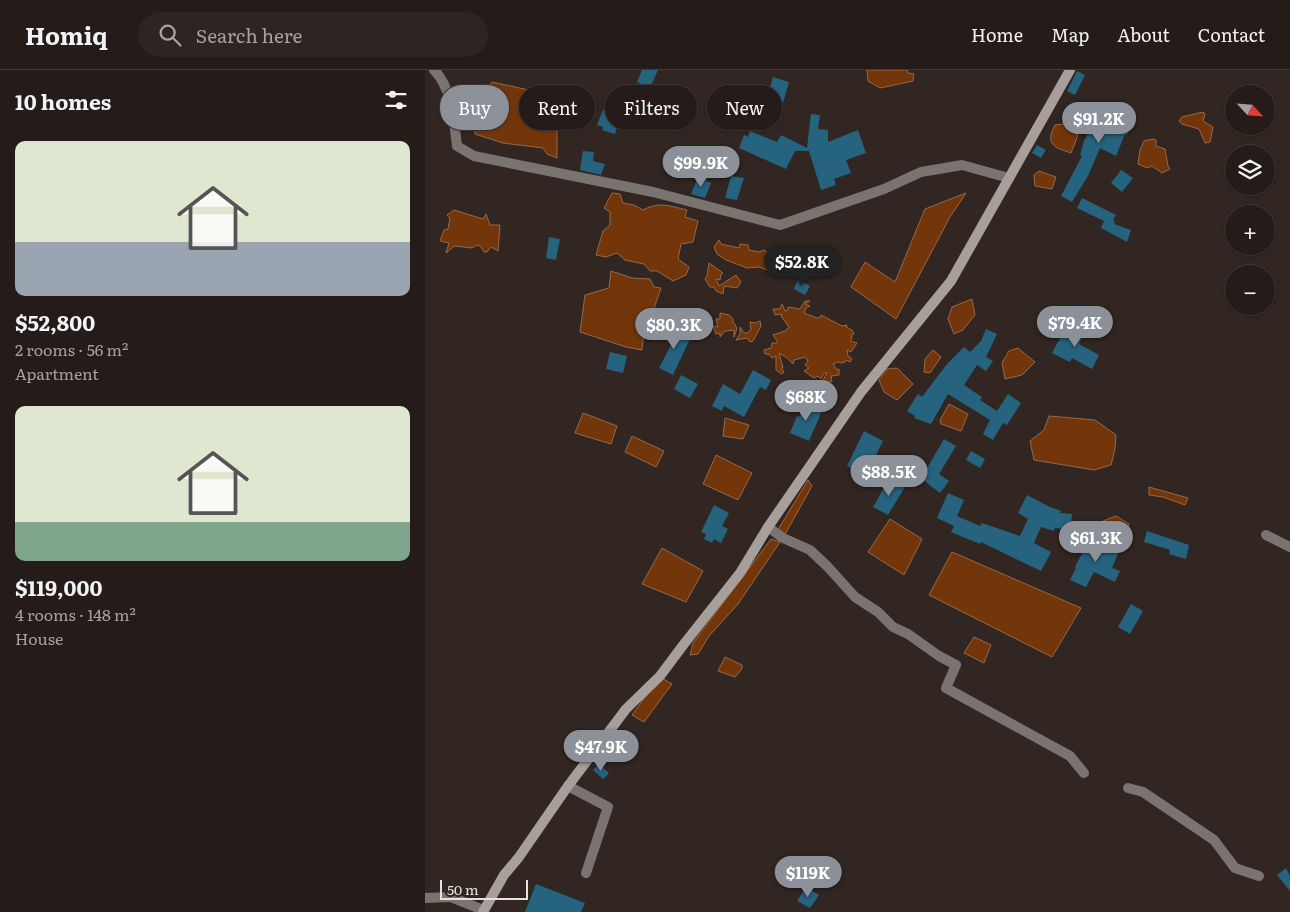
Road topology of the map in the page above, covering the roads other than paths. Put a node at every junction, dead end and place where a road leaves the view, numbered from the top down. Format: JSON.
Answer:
{"nodes":[{"id":1,"x":434,"y":70,"type":"edge"},
{"id":2,"x":1070,"y":70,"type":"edge"},
{"id":3,"x":1009,"y":178,"type":"junction"},
{"id":4,"x":768,"y":527,"type":"junction"},
{"id":5,"x":1266,"y":535,"type":"dead end"},
{"id":6,"x":1290,"y":547,"type":"edge"},
{"id":7,"x":1084,"y":773,"type":"dead end"},
{"id":8,"x":568,"y":786,"type":"junction"},
{"id":9,"x":1129,"y":788,"type":"dead end"},
{"id":10,"x":586,"y":873,"type":"dead end"},
{"id":11,"x":1259,"y":876,"type":"dead end"},
{"id":12,"x":425,"y":898,"type":"edge"},
{"id":13,"x":483,"y":911,"type":"edge"}],
"edges":[{"from":1,"to":3,"type":"street"},
{"from":2,"to":3,"type":"main road"},
{"from":3,"to":4,"type":"main road"},
{"from":4,"to":7,"type":"street"},
{"from":4,"to":8,"type":"main road"},
{"from":5,"to":6,"type":"street"},
{"from":8,"to":10,"type":"street"},
{"from":8,"to":13,"type":"main road"},
{"from":9,"to":11,"type":"street"},
{"from":12,"to":13,"type":"street"}]}
